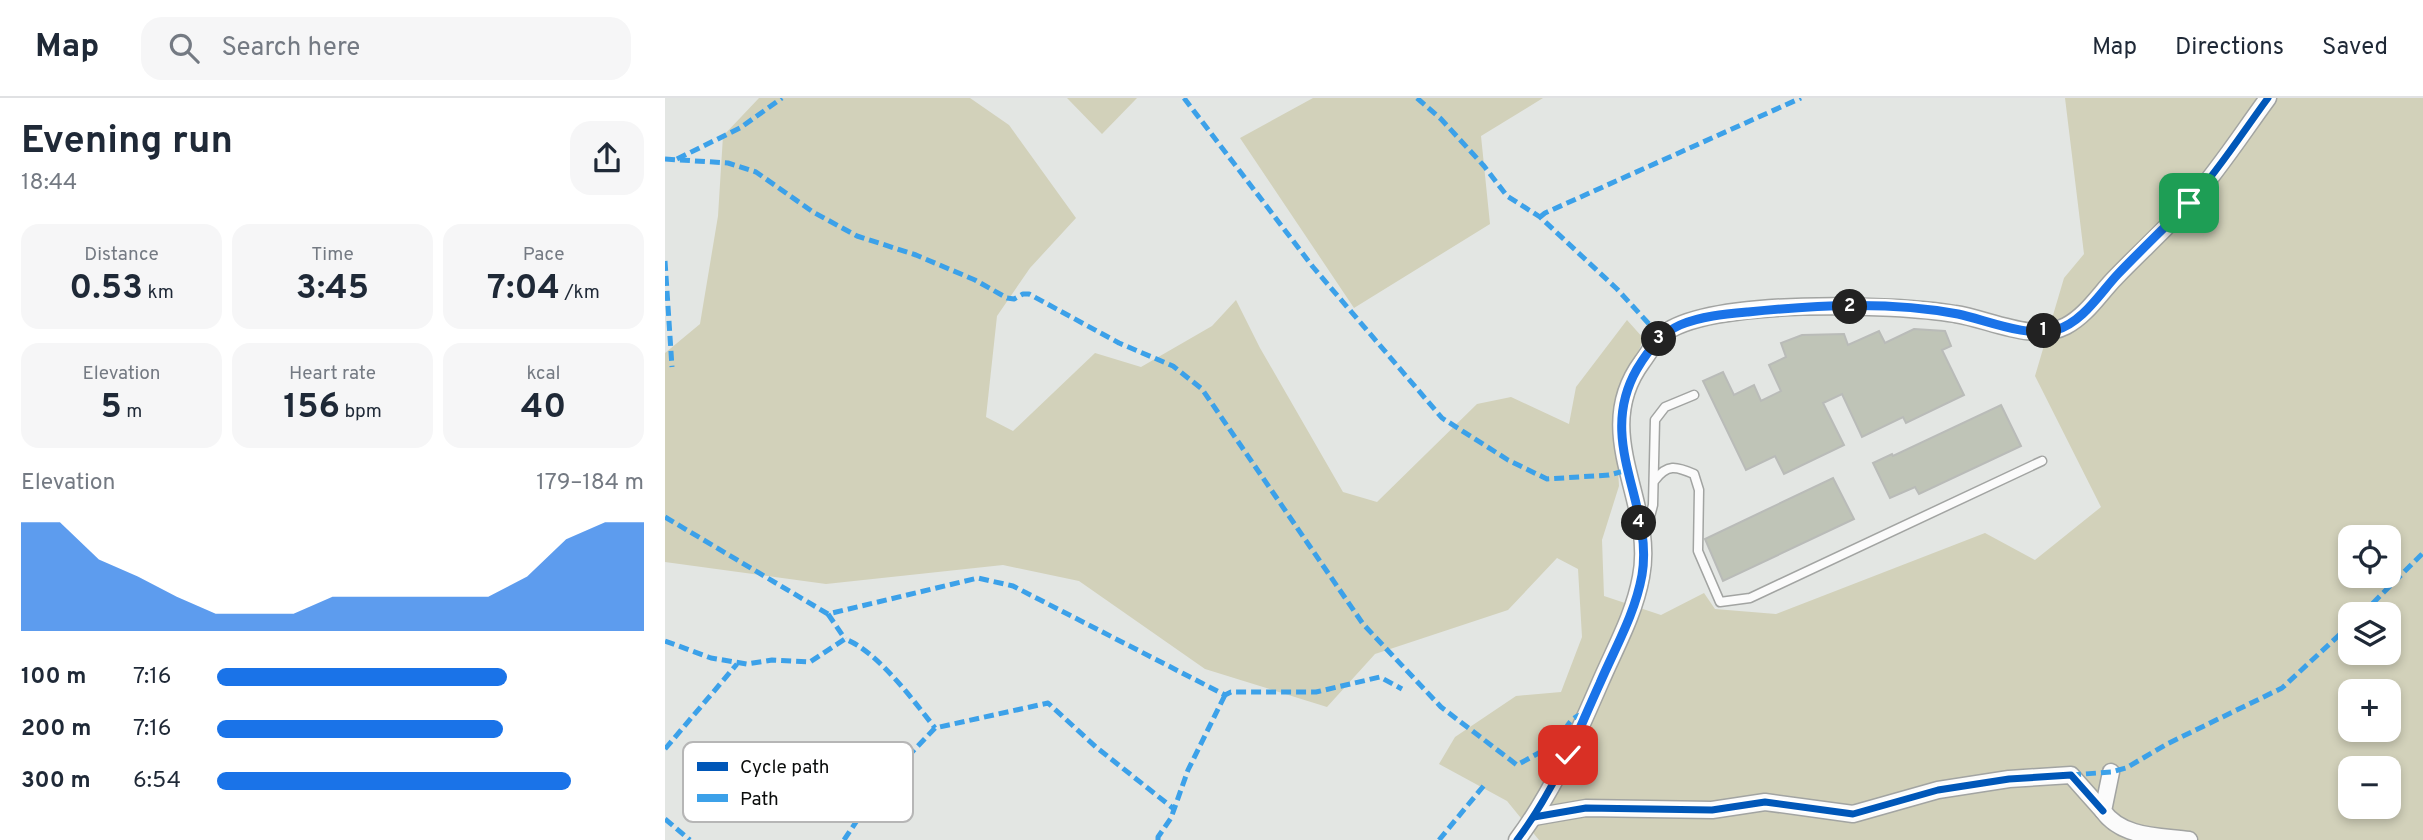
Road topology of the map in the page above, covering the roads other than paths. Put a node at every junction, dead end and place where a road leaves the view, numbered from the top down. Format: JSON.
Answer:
{"nodes":[{"id":1,"x":2268,"y":98,"type":"edge"},
{"id":2,"x":1694,"y":395,"type":"dead end"},
{"id":3,"x":2042,"y":461,"type":"dead end"},
{"id":4,"x":1655,"y":480,"type":"junction"},
{"id":5,"x":1643,"y":542,"type":"junction"},
{"id":6,"x":2111,"y":772,"type":"dead end"},
{"id":7,"x":2103,"y":811,"type":"junction"},
{"id":8,"x":1534,"y":817,"type":"junction"},
{"id":9,"x":1517,"y":840,"type":"edge"},
{"id":10,"x":2189,"y":840,"type":"edge"}],
"edges":[{"from":1,"to":5,"type":"street"},
{"from":2,"to":4,"type":"lane"},
{"from":3,"to":4,"type":"lane"},
{"from":4,"to":5,"type":"lane"},
{"from":5,"to":8,"type":"street"},
{"from":6,"to":7,"type":"street"},
{"from":7,"to":8,"type":"street"},
{"from":7,"to":10,"type":"street"},
{"from":8,"to":9,"type":"street"}]}
